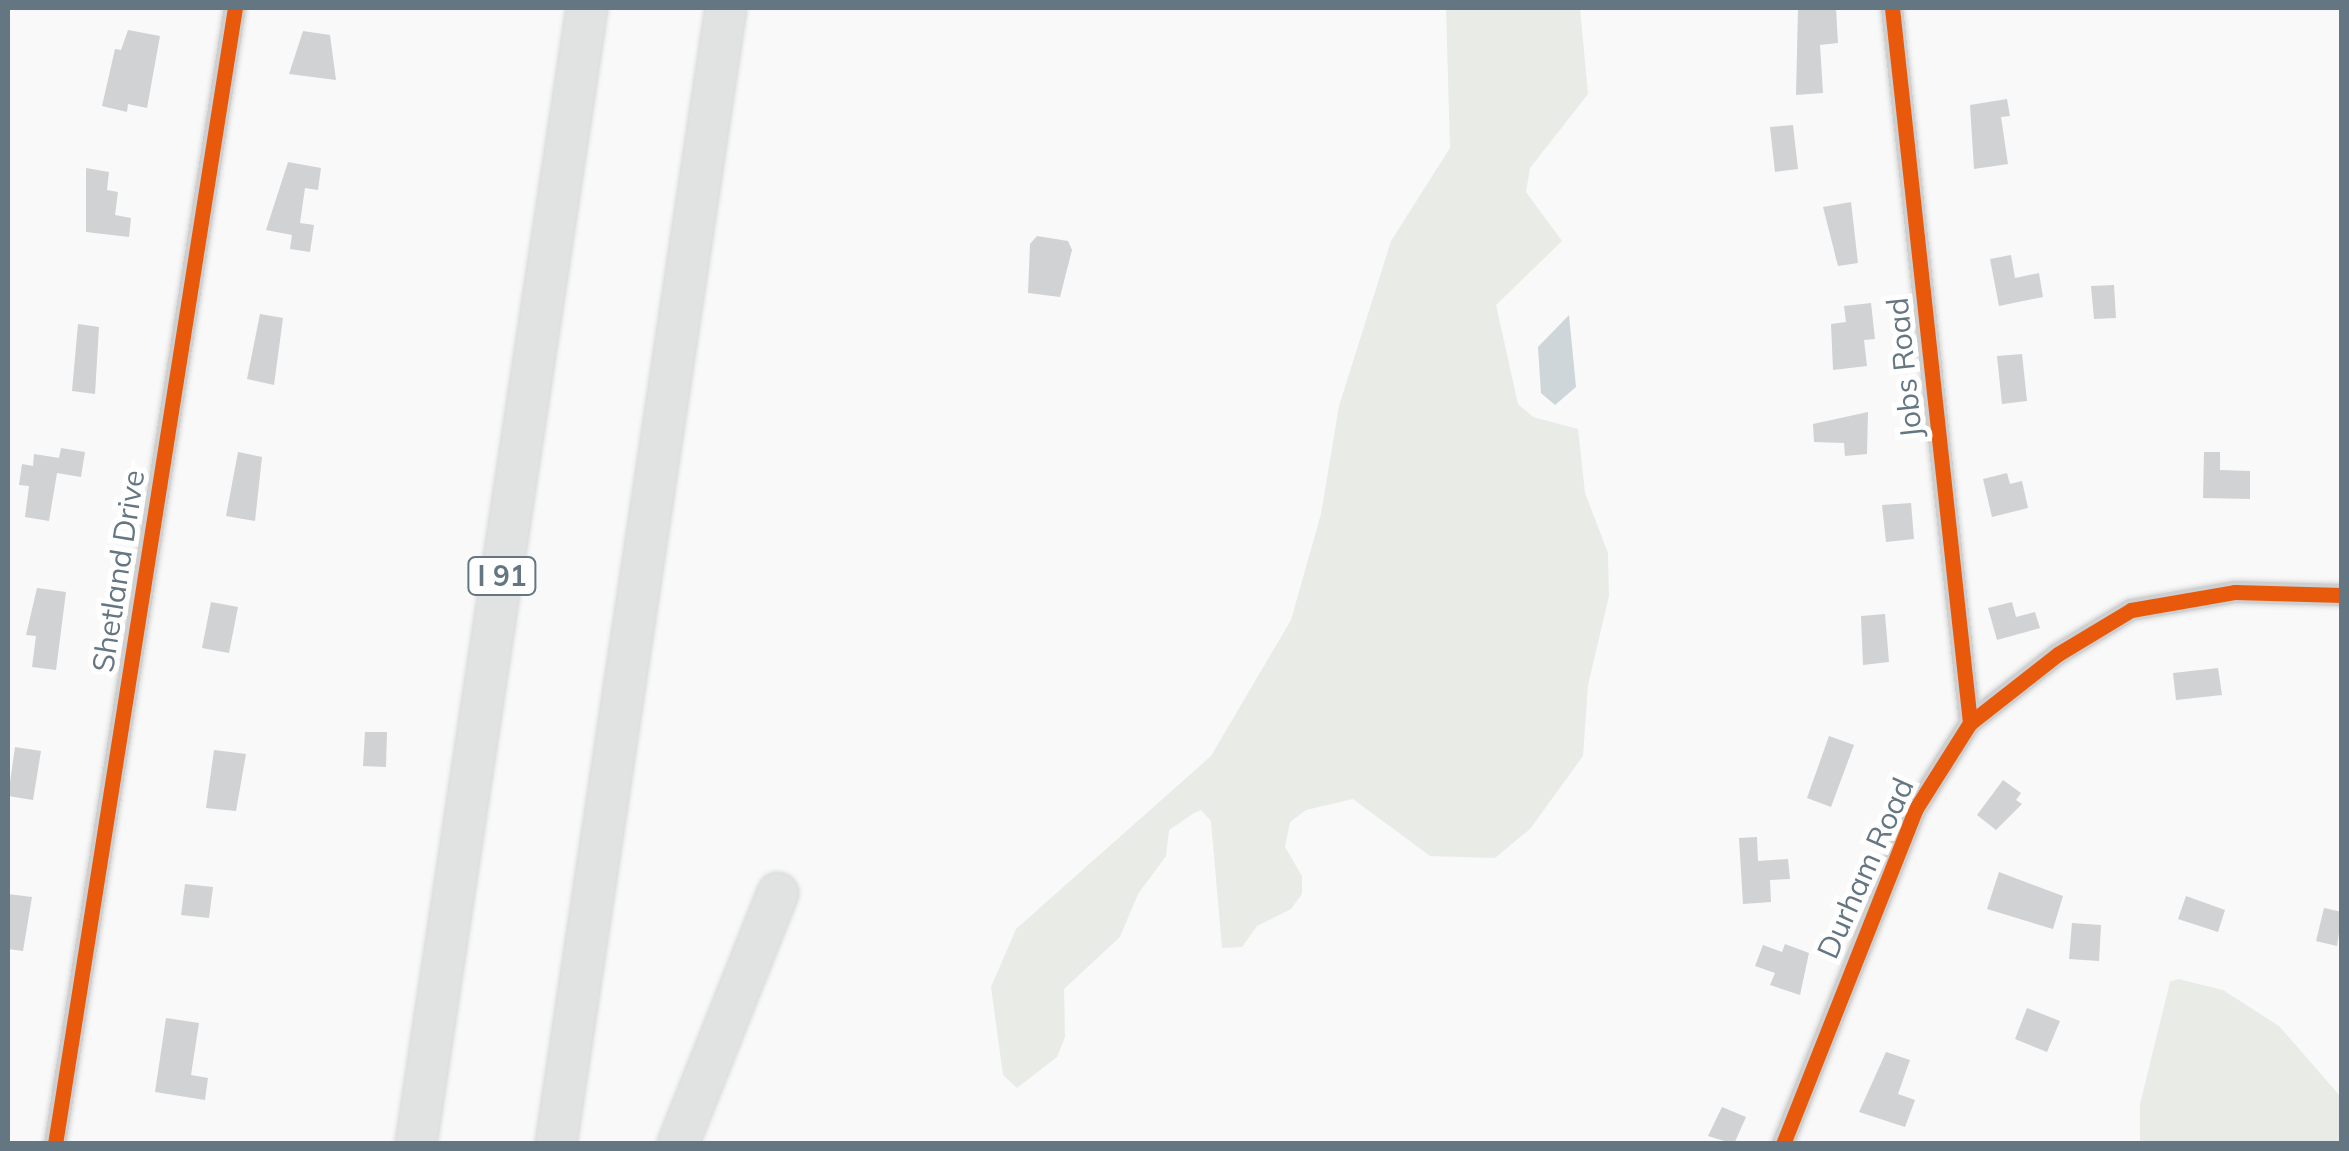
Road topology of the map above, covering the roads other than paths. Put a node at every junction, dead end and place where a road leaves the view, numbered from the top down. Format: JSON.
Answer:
{"nodes":[{"id":1,"x":236,"y":8,"type":"edge"},
{"id":2,"x":587,"y":8,"type":"edge"},
{"id":3,"x":726,"y":8,"type":"edge"},
{"id":4,"x":1892,"y":8,"type":"edge"},
{"id":5,"x":2342,"y":595,"type":"edge"},
{"id":6,"x":1970,"y":723,"type":"junction"},
{"id":7,"x":778,"y":893,"type":"dead end"},
{"id":8,"x":55,"y":1144,"type":"edge"},
{"id":9,"x":416,"y":1144,"type":"edge"},
{"id":10,"x":556,"y":1144,"type":"edge"},
{"id":11,"x":678,"y":1144,"type":"edge"},
{"id":12,"x":1782,"y":1144,"type":"edge"}],
"edges":[{"from":1,"to":8,"type":"street","name":"Shetland Drive"},
{"from":2,"to":9,"type":"highway","number":"I 91"},
{"from":3,"to":10,"type":"highway"},
{"from":4,"to":6,"type":"street","name":"Jobs Road"},
{"from":5,"to":6,"type":"street","name":"Durham Road"},
{"from":6,"to":12,"type":"street","name":"Durham Road"},
{"from":7,"to":11,"type":"highway"}]}
